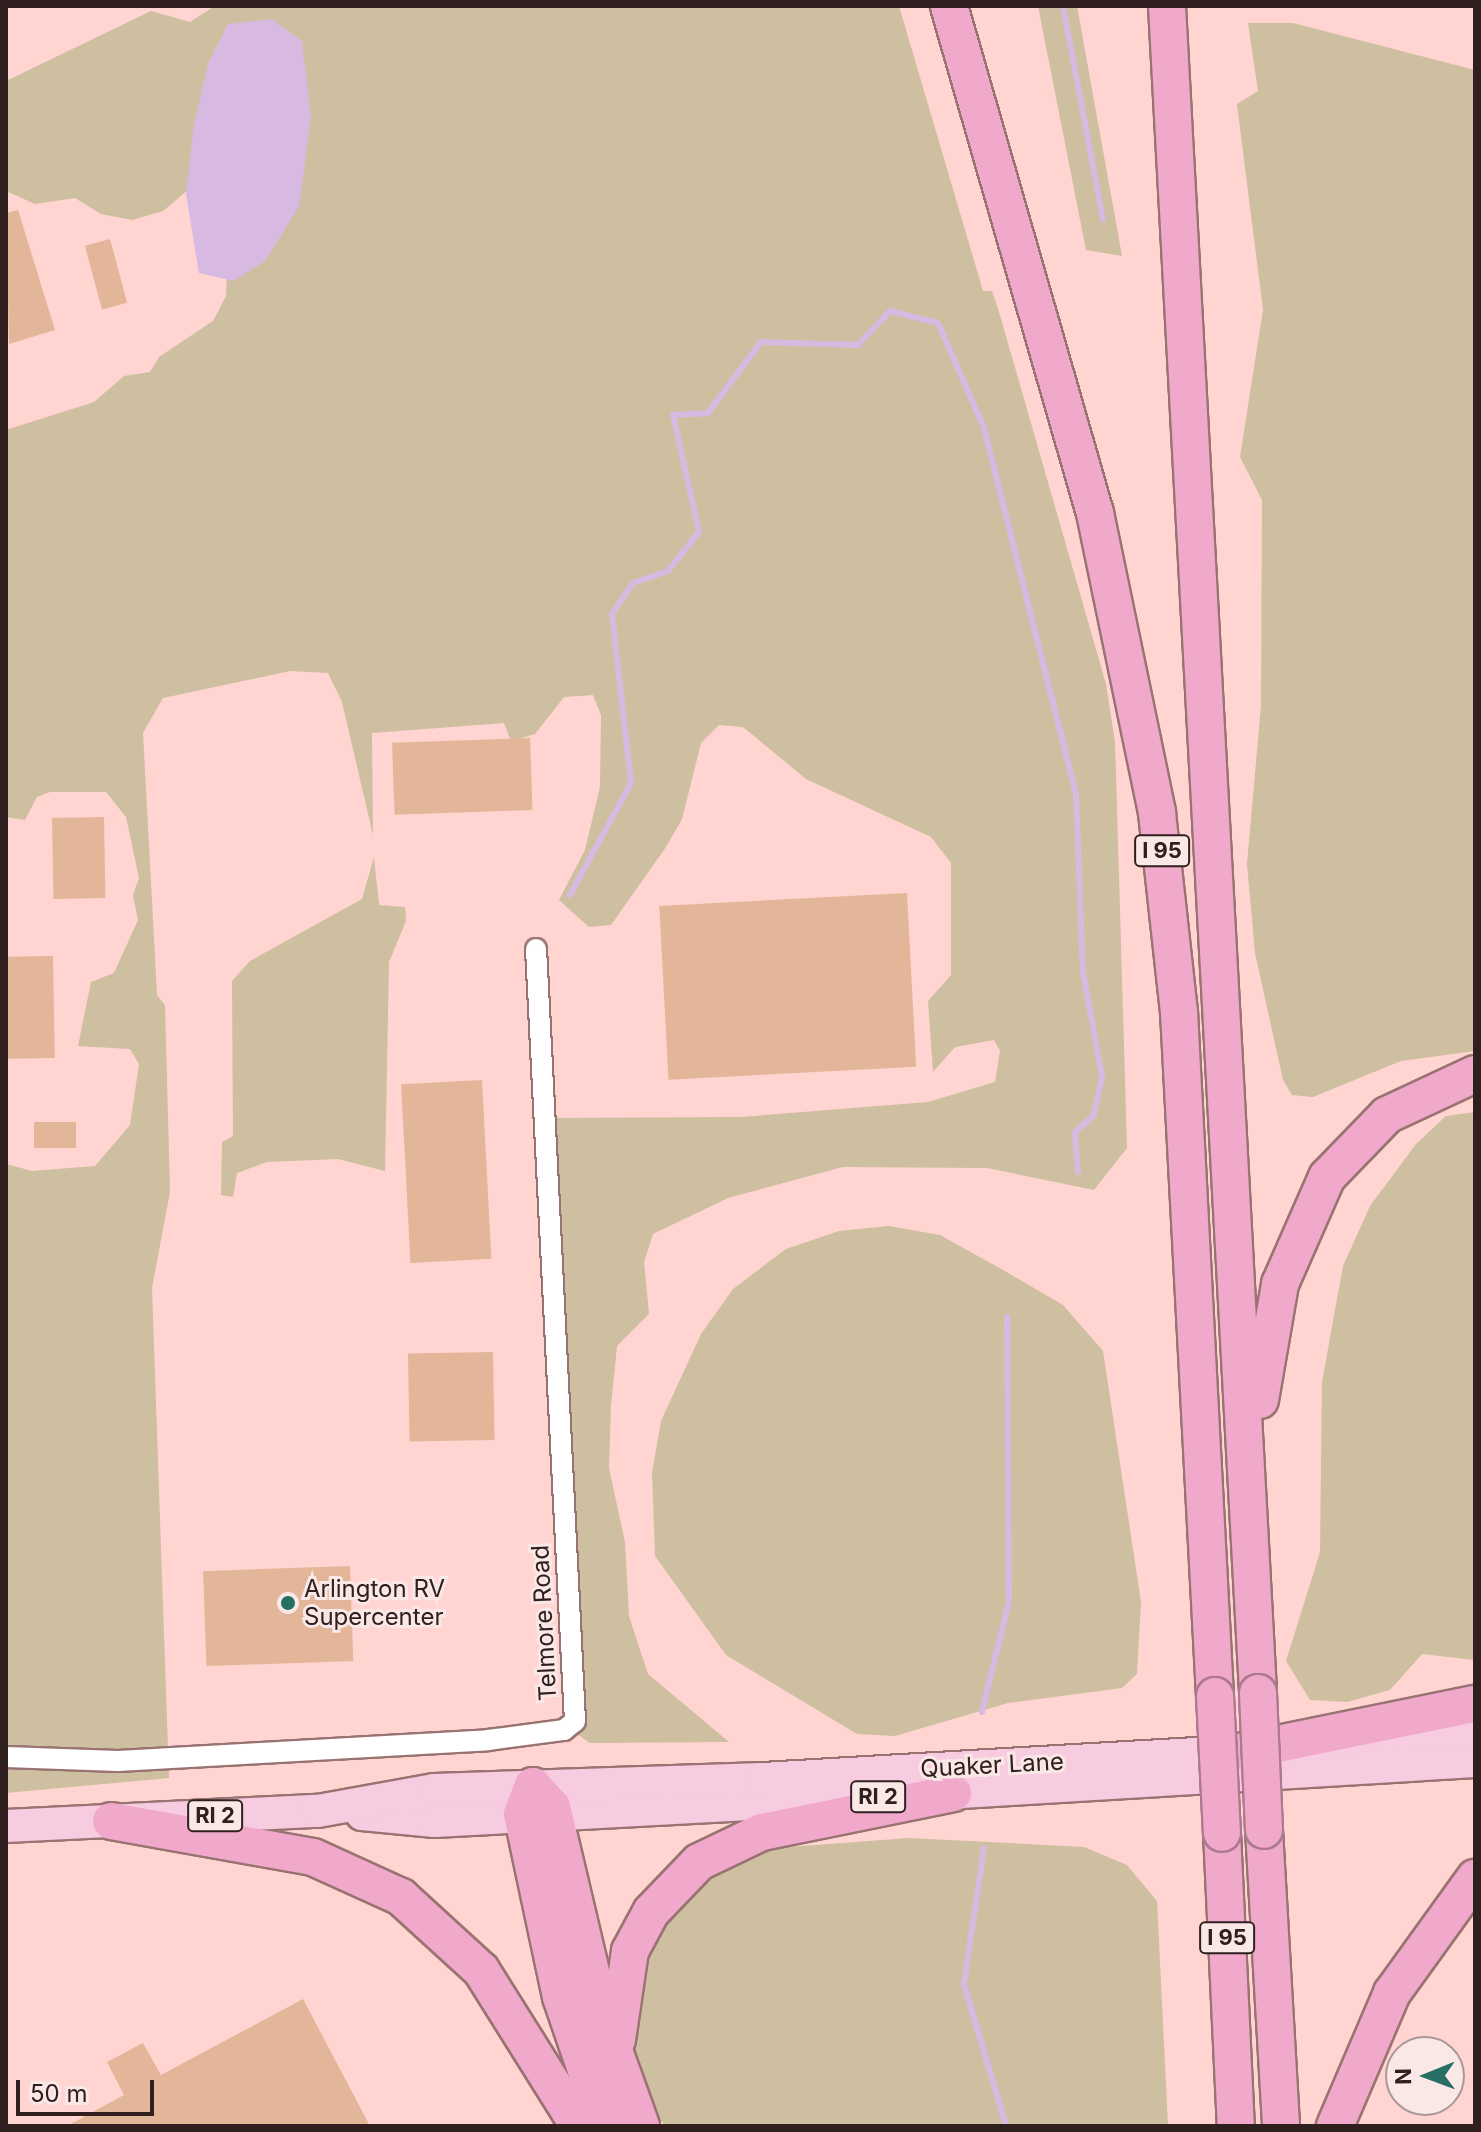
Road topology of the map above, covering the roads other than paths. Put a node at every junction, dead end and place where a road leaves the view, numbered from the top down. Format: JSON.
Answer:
{"nodes":[{"id":1,"x":949,"y":6,"type":"edge"},
{"id":2,"x":1167,"y":6,"type":"edge"},
{"id":3,"x":536,"y":949,"type":"dead end"},
{"id":4,"x":1475,"y":1074,"type":"edge"},
{"id":5,"x":1258,"y":1693,"type":"junction"},
{"id":6,"x":1475,"y":1704,"type":"edge"},
{"id":7,"x":1475,"y":1735,"type":"edge"},
{"id":8,"x":1243,"y":1751,"type":"junction"},
{"id":9,"x":6,"y":1757,"type":"edge"},
{"id":10,"x":1475,"y":1761,"type":"edge"},
{"id":11,"x":953,"y":1793,"type":"junction"},
{"id":12,"x":536,"y":1805,"type":"junction"},
{"id":13,"x":111,"y":1821,"type":"junction"},
{"id":14,"x":6,"y":1826,"type":"edge"},
{"id":15,"x":1475,"y":1878,"type":"edge"},
{"id":16,"x":616,"y":2057,"type":"junction"},
{"id":17,"x":579,"y":2126,"type":"edge"},
{"id":18,"x":605,"y":2126,"type":"edge"},
{"id":19,"x":641,"y":2126,"type":"edge"},
{"id":20,"x":1233,"y":2126,"type":"edge"},
{"id":21,"x":1281,"y":2126,"type":"edge"},
{"id":22,"x":1335,"y":2126,"type":"edge"}],
"edges":[{"from":1,"to":20,"type":"highway","number":"I 95","bridge":true},
{"from":2,"to":5,"type":"highway","number":"I 95"},
{"from":3,"to":9,"type":"street","name":"Telmore Road"},
{"from":4,"to":5,"type":"highway"},
{"from":5,"to":21,"type":"highway","number":"I 95","bridge":true},
{"from":6,"to":8,"type":"highway"},
{"from":7,"to":8,"type":"main road","name":"Quaker Lane","number":"RI 2"},
{"from":8,"to":12,"type":"main road","name":"Quaker Lane","number":"RI 2"},
{"from":10,"to":11,"type":"main road","name":"Quaker Lane","number":"RI 2"},
{"from":11,"to":12,"type":"main road","name":"Quaker Lane","number":"RI 2"},
{"from":11,"to":16,"type":"highway"},
{"from":12,"to":13,"type":"main road","name":"Quaker Lane","number":"RI 2"},
{"from":12,"to":16,"type":"highway"},
{"from":12,"to":18,"type":"highway"},
{"from":13,"to":14,"type":"main road","name":"Quaker Lane","number":"RI 2"},
{"from":13,"to":17,"type":"highway"},
{"from":15,"to":22,"type":"highway"},
{"from":16,"to":19,"type":"highway"}]}
